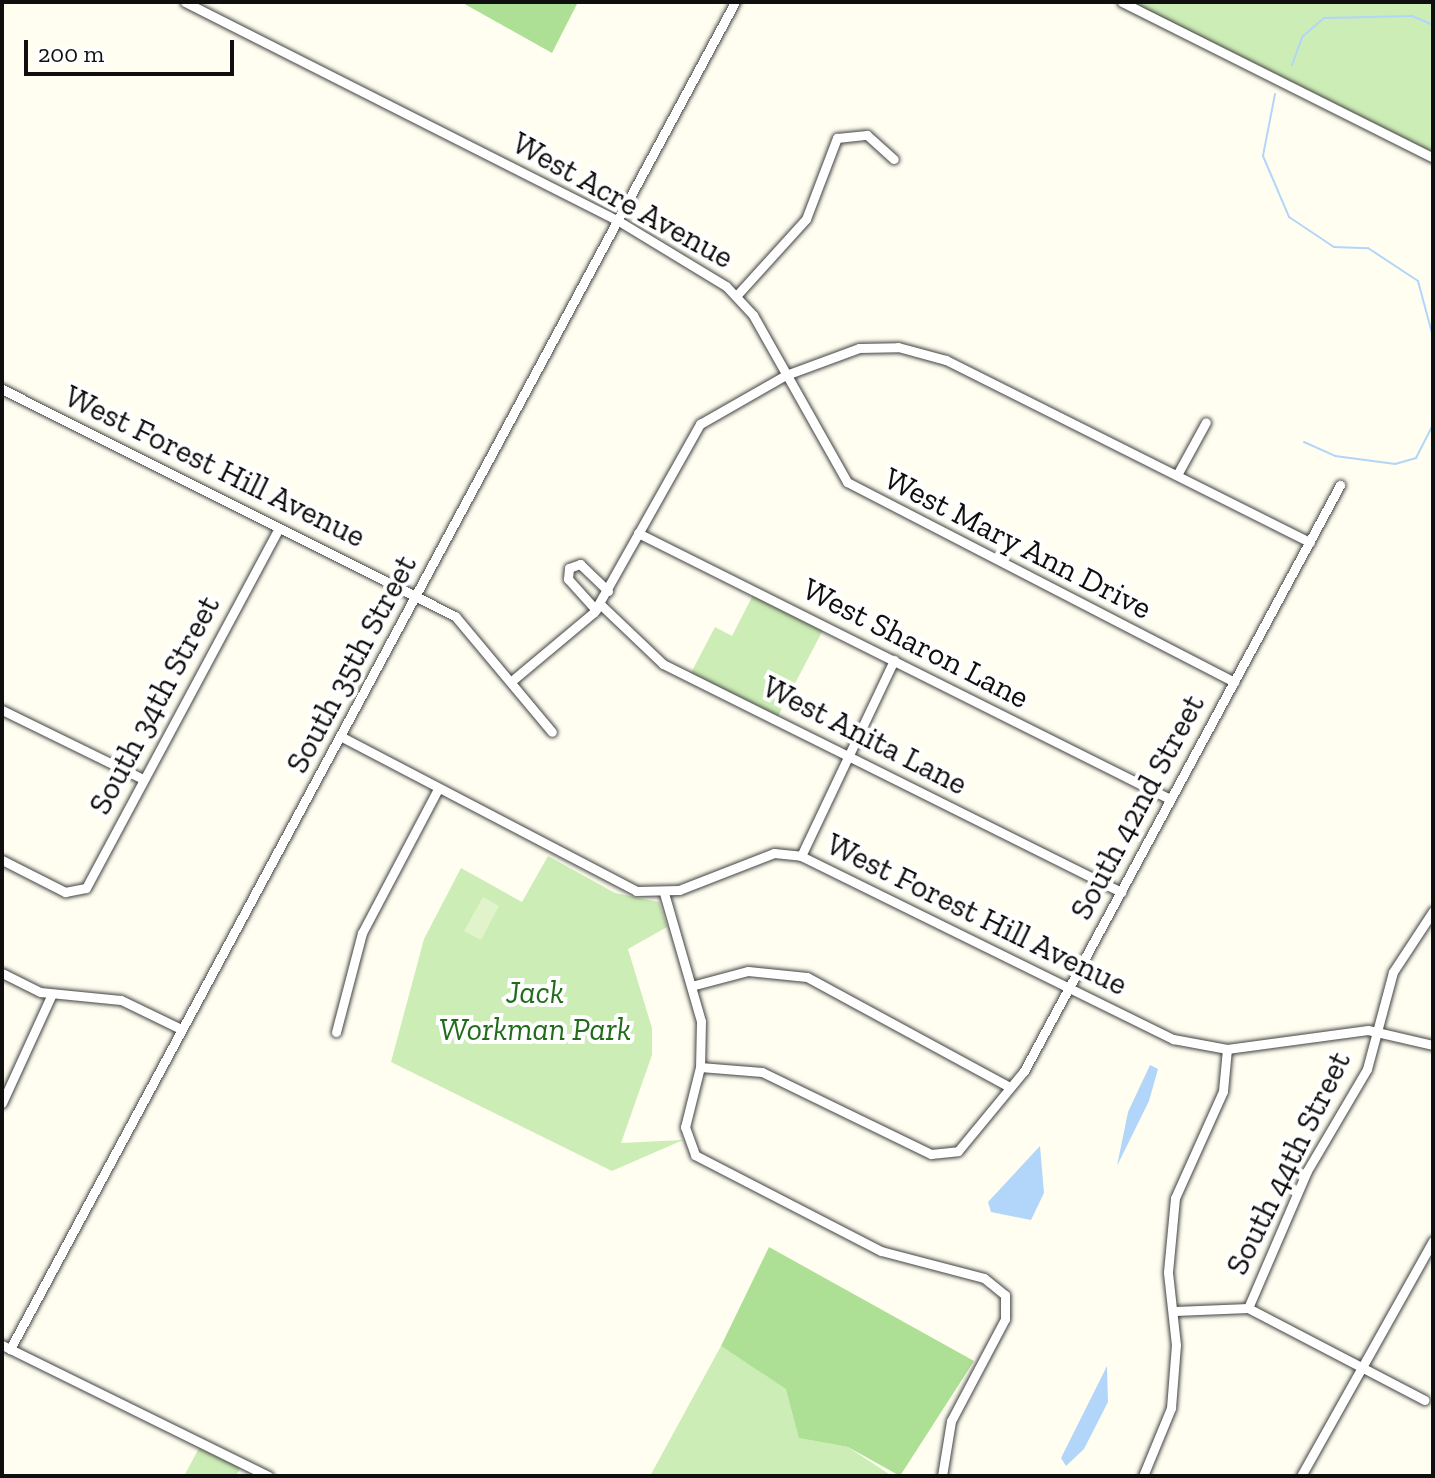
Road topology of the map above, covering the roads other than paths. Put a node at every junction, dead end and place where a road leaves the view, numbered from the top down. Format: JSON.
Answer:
{"nodes":[{"id":1,"x":185,"y":2,"type":"edge"},
{"id":2,"x":735,"y":2,"type":"edge"},
{"id":3,"x":1122,"y":2,"type":"edge"},
{"id":4,"x":1433,"y":158,"type":"edge"},
{"id":5,"x":894,"y":159,"type":"dead end"},
{"id":6,"x":617,"y":220,"type":"junction"},
{"id":7,"x":737,"y":295,"type":"junction"},
{"id":8,"x":786,"y":375,"type":"junction"},
{"id":9,"x":2,"y":389,"type":"edge"},
{"id":10,"x":1206,"y":422,"type":"dead end"},
{"id":11,"x":1177,"y":475,"type":"junction"},
{"id":12,"x":1340,"y":485,"type":"dead end"},
{"id":13,"x":279,"y":528,"type":"junction"},
{"id":14,"x":638,"y":533,"type":"junction"},
{"id":15,"x":1310,"y":542,"type":"junction"},
{"id":16,"x":608,"y":591,"type":"junction"},
{"id":17,"x":417,"y":595,"type":"junction"},
{"id":18,"x":598,"y":607,"type":"junction"},
{"id":19,"x":894,"y":660,"type":"junction"},
{"id":20,"x":514,"y":679,"type":"junction"},
{"id":21,"x":1234,"y":682,"type":"junction"},
{"id":22,"x":2,"y":710,"type":"edge"},
{"id":23,"x":552,"y":732,"type":"dead end"},
{"id":24,"x":342,"y":737,"type":"junction"},
{"id":25,"x":847,"y":755,"type":"junction"},
{"id":26,"x":143,"y":779,"type":"junction"},
{"id":27,"x":438,"y":789,"type":"junction"},
{"id":28,"x":1170,"y":799,"type":"junction"},
{"id":29,"x":801,"y":856,"type":"junction"},
{"id":30,"x":2,"y":860,"type":"edge"},
{"id":31,"x":1121,"y":892,"type":"junction"},
{"id":32,"x":664,"y":893,"type":"junction"},
{"id":33,"x":1433,"y":911,"type":"edge"},
{"id":34,"x":2,"y":973,"type":"edge"},
{"id":35,"x":695,"y":985,"type":"junction"},
{"id":36,"x":1068,"y":988,"type":"junction"},
{"id":37,"x":52,"y":994,"type":"junction"},
{"id":38,"x":181,"y":1029,"type":"junction"},
{"id":39,"x":1375,"y":1031,"type":"junction"},
{"id":40,"x":336,"y":1032,"type":"dead end"},
{"id":41,"x":1433,"y":1045,"type":"edge"},
{"id":42,"x":1227,"y":1049,"type":"junction"},
{"id":43,"x":700,"y":1067,"type":"junction"},
{"id":44,"x":1010,"y":1087,"type":"junction"},
{"id":45,"x":2,"y":1103,"type":"edge"},
{"id":46,"x":1433,"y":1241,"type":"edge"},
{"id":47,"x":1248,"y":1308,"type":"junction"},
{"id":48,"x":1175,"y":1311,"type":"junction"},
{"id":49,"x":6,"y":1347,"type":"edge"},
{"id":50,"x":1360,"y":1365,"type":"junction"},
{"id":51,"x":1425,"y":1400,"type":"dead end"},
{"id":52,"x":268,"y":1476,"type":"edge"},
{"id":53,"x":942,"y":1476,"type":"edge"},
{"id":54,"x":1143,"y":1476,"type":"edge"},
{"id":55,"x":1301,"y":1476,"type":"edge"}],
"edges":[{"from":1,"to":6,"type":"street","name":"West Acre Avenue"},
{"from":2,"to":6,"type":"street","name":"South 35th Street"},
{"from":3,"to":4,"type":"street"},
{"from":5,"to":7,"type":"street"},
{"from":6,"to":7,"type":"street","name":"West Acre Avenue"},
{"from":6,"to":17,"type":"street","name":"South 35th Street"},
{"from":7,"to":8,"type":"street","name":"West Acre Avenue"},
{"from":8,"to":11,"type":"street"},
{"from":8,"to":14,"type":"street"},
{"from":8,"to":21,"type":"street","name":"West Mary Ann Drive"},
{"from":9,"to":13,"type":"street","name":"West Forest Hill Avenue"},
{"from":10,"to":11,"type":"street"},
{"from":11,"to":15,"type":"street"},
{"from":12,"to":15,"type":"street","name":"South 42nd Street"},
{"from":13,"to":17,"type":"street","name":"West Forest Hill Avenue"},
{"from":13,"to":26,"type":"street","name":"South 34th Street"},
{"from":14,"to":16,"type":"street"},
{"from":14,"to":19,"type":"street","name":"West Sharon Lane"},
{"from":15,"to":21,"type":"street","name":"South 42nd Street"},
{"from":16,"to":18,"type":"street"},
{"from":16,"to":18,"type":"street","name":"West Anita Lane"},
{"from":17,"to":20,"type":"street","name":"West Forest Hill Avenue"},
{"from":17,"to":24,"type":"street","name":"South 35th Street"},
{"from":18,"to":20,"type":"street"},
{"from":18,"to":25,"type":"street","name":"West Anita Lane"},
{"from":19,"to":25,"type":"street"},
{"from":19,"to":28,"type":"street","name":"West Sharon Lane"},
{"from":20,"to":23,"type":"street","name":"West Forest Hill Avenue"},
{"from":21,"to":28,"type":"street","name":"South 42nd Street"},
{"from":22,"to":26,"type":"street"},
{"from":24,"to":27,"type":"street"},
{"from":24,"to":38,"type":"street","name":"South 35th Street"},
{"from":25,"to":29,"type":"street"},
{"from":25,"to":31,"type":"street","name":"West Anita Lane"},
{"from":26,"to":30,"type":"street","name":"South 34th Street"},
{"from":27,"to":32,"type":"street"},
{"from":27,"to":40,"type":"street"},
{"from":28,"to":31,"type":"street","name":"South 42nd Street"},
{"from":29,"to":32,"type":"street","name":"West Forest Hill Avenue"},
{"from":29,"to":36,"type":"street","name":"West Forest Hill Avenue"},
{"from":31,"to":36,"type":"street","name":"South 42nd Street"},
{"from":32,"to":35,"type":"street"},
{"from":33,"to":39,"type":"street","name":"South 44th Street"},
{"from":34,"to":37,"type":"street"},
{"from":35,"to":43,"type":"street"},
{"from":35,"to":44,"type":"street"},
{"from":36,"to":42,"type":"street","name":"West Forest Hill Avenue"},
{"from":36,"to":44,"type":"street","name":"South 42nd Street"},
{"from":37,"to":38,"type":"street"},
{"from":37,"to":45,"type":"street"},
{"from":38,"to":49,"type":"street","name":"South 35th Street"},
{"from":39,"to":41,"type":"street","name":"West Forest Hill Avenue"},
{"from":39,"to":42,"type":"street","name":"West Forest Hill Avenue"},
{"from":39,"to":47,"type":"street","name":"South 44th Street"},
{"from":42,"to":48,"type":"street"},
{"from":43,"to":44,"type":"street","name":"South 42nd Street"},
{"from":43,"to":53,"type":"street"},
{"from":46,"to":50,"type":"street"},
{"from":47,"to":48,"type":"street"},
{"from":47,"to":50,"type":"street"},
{"from":48,"to":54,"type":"street"},
{"from":49,"to":52,"type":"street"},
{"from":50,"to":51,"type":"street"},
{"from":50,"to":55,"type":"street"}]}
